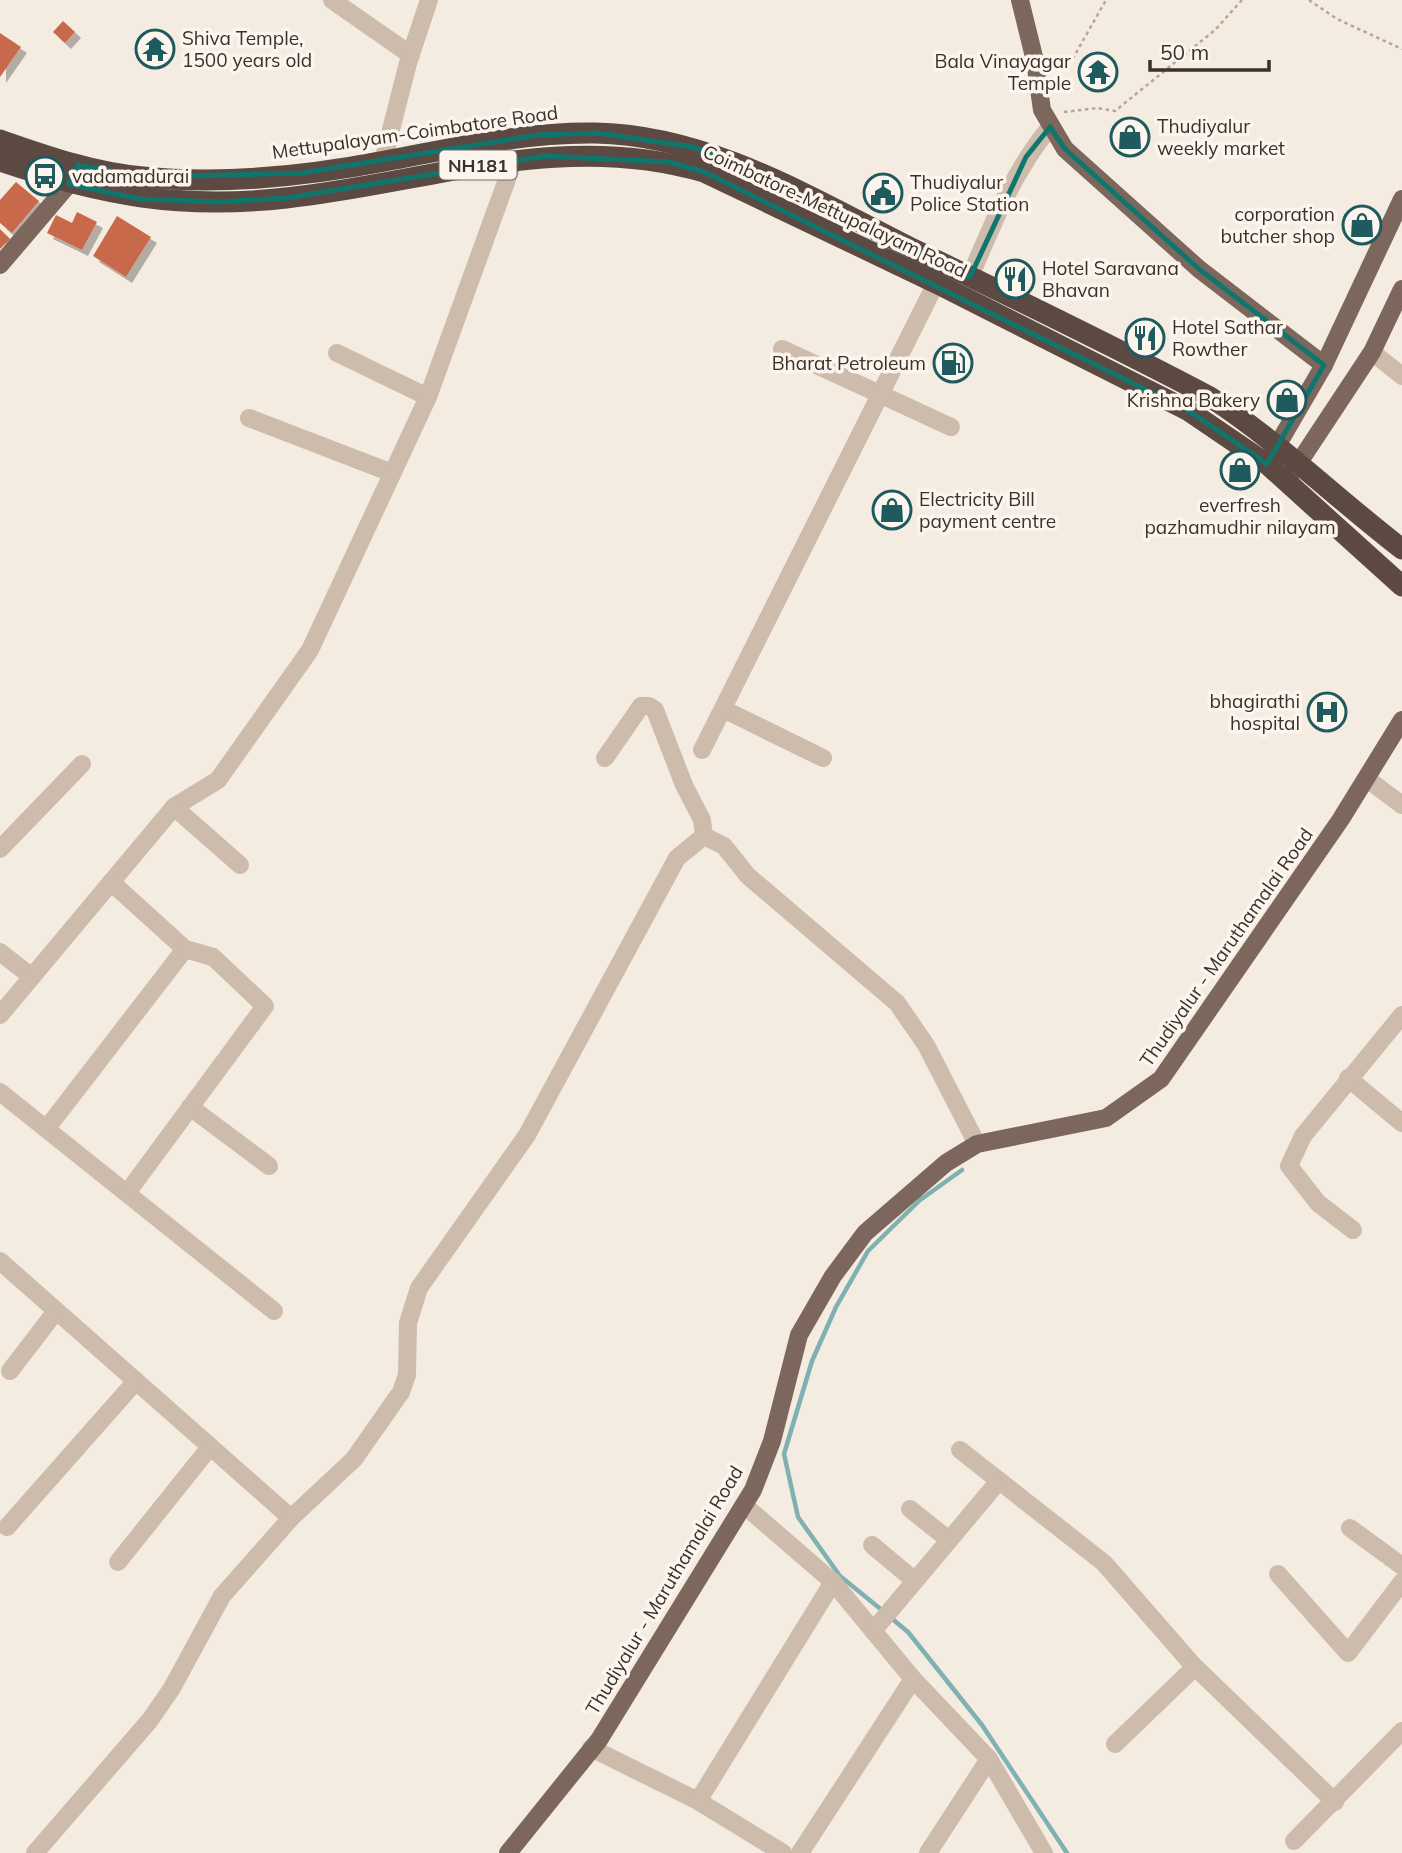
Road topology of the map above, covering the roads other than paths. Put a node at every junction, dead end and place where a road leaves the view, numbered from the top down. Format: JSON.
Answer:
{"nodes":[{"id":1,"x":332,"y":0,"type":"edge"},
{"id":2,"x":429,"y":0,"type":"edge"},
{"id":3,"x":1020,"y":0,"type":"edge"},
{"id":4,"x":411,"y":55,"type":"junction"},
{"id":5,"x":1051,"y":127,"type":"junction"},
{"id":6,"x":0,"y":140,"type":"edge"},
{"id":7,"x":514,"y":160,"type":"junction"},
{"id":8,"x":0,"y":161,"type":"edge"},
{"id":9,"x":383,"y":161,"type":"junction"},
{"id":10,"x":74,"y":174,"type":"junction"},
{"id":11,"x":1401,"y":205,"type":"edge"},
{"id":12,"x":0,"y":265,"type":"edge"},
{"id":13,"x":970,"y":277,"type":"junction"},
{"id":14,"x":936,"y":283,"type":"junction"},
{"id":15,"x":1402,"y":289,"type":"edge"},
{"id":16,"x":782,"y":349,"type":"dead end"},
{"id":17,"x":1372,"y":352,"type":"junction"},
{"id":18,"x":337,"y":354,"type":"dead end"},
{"id":19,"x":1324,"y":365,"type":"junction"},
{"id":20,"x":1402,"y":376,"type":"edge"},
{"id":21,"x":880,"y":395,"type":"junction"},
{"id":22,"x":428,"y":397,"type":"junction"},
{"id":23,"x":249,"y":418,"type":"dead end"},
{"id":24,"x":951,"y":427,"type":"dead end"},
{"id":25,"x":1278,"y":445,"type":"junction"},
{"id":26,"x":1298,"y":463,"type":"junction"},
{"id":27,"x":1267,"y":464,"type":"junction"},
{"id":28,"x":392,"y":473,"type":"junction"},
{"id":29,"x":1286,"y":482,"type":"junction"},
{"id":30,"x":1402,"y":549,"type":"edge"},
{"id":31,"x":1402,"y":586,"type":"edge"},
{"id":32,"x":723,"y":709,"type":"junction"},
{"id":33,"x":1402,"y":720,"type":"edge"},
{"id":34,"x":702,"y":750,"type":"dead end"},
{"id":35,"x":606,"y":758,"type":"dead end"},
{"id":36,"x":823,"y":758,"type":"dead end"},
{"id":37,"x":82,"y":764,"type":"dead end"},
{"id":38,"x":1367,"y":779,"type":"junction"},
{"id":39,"x":1402,"y":805,"type":"edge"},
{"id":40,"x":174,"y":807,"type":"junction"},
{"id":41,"x":704,"y":836,"type":"junction"},
{"id":42,"x":0,"y":849,"type":"edge"},
{"id":43,"x":240,"y":865,"type":"dead end"},
{"id":44,"x":111,"y":882,"type":"junction"},
{"id":45,"x":185,"y":948,"type":"junction"},
{"id":46,"x":0,"y":952,"type":"edge"},
{"id":47,"x":32,"y":977,"type":"junction"},
{"id":48,"x":0,"y":1015,"type":"edge"},
{"id":49,"x":1402,"y":1016,"type":"edge"},
{"id":50,"x":1348,"y":1078,"type":"junction"},
{"id":51,"x":0,"y":1092,"type":"edge"},
{"id":52,"x":190,"y":1107,"type":"junction"},
{"id":53,"x":1402,"y":1123,"type":"edge"},
{"id":54,"x":47,"y":1128,"type":"junction"},
{"id":55,"x":977,"y":1144,"type":"junction"},
{"id":56,"x":269,"y":1167,"type":"dead end"},
{"id":57,"x":127,"y":1193,"type":"junction"},
{"id":58,"x":1353,"y":1230,"type":"dead end"},
{"id":59,"x":0,"y":1261,"type":"edge"},
{"id":60,"x":56,"y":1311,"type":"junction"},
{"id":61,"x":274,"y":1311,"type":"dead end"},
{"id":62,"x":10,"y":1371,"type":"dead end"},
{"id":63,"x":136,"y":1381,"type":"junction"},
{"id":64,"x":210,"y":1447,"type":"junction"},
{"id":65,"x":960,"y":1450,"type":"dead end"},
{"id":66,"x":998,"y":1482,"type":"junction"},
{"id":67,"x":744,"y":1505,"type":"junction"},
{"id":68,"x":910,"y":1508,"type":"dead end"},
{"id":69,"x":291,"y":1518,"type":"junction"},
{"id":70,"x":7,"y":1528,"type":"dead end"},
{"id":71,"x":1350,"y":1528,"type":"dead end"},
{"id":72,"x":949,"y":1540,"type":"junction"},
{"id":73,"x":872,"y":1545,"type":"dead end"},
{"id":74,"x":118,"y":1562,"type":"dead end"},
{"id":75,"x":1402,"y":1566,"type":"edge"},
{"id":76,"x":1278,"y":1574,"type":"dead end"},
{"id":77,"x":915,"y":1581,"type":"junction"},
{"id":78,"x":833,"y":1582,"type":"junction"},
{"id":79,"x":1402,"y":1582,"type":"edge"},
{"id":80,"x":882,"y":1620,"type":"junction"},
{"id":81,"x":1195,"y":1667,"type":"junction"},
{"id":82,"x":913,"y":1679,"type":"junction"},
{"id":83,"x":1402,"y":1731,"type":"edge"},
{"id":84,"x":1115,"y":1744,"type":"dead end"},
{"id":85,"x":591,"y":1748,"type":"junction"},
{"id":86,"x":989,"y":1759,"type":"junction"},
{"id":87,"x":698,"y":1801,"type":"junction"},
{"id":88,"x":1335,"y":1802,"type":"junction"},
{"id":89,"x":1294,"y":1841,"type":"dead end"},
{"id":90,"x":35,"y":1853,"type":"edge"},
{"id":91,"x":508,"y":1853,"type":"edge"},
{"id":92,"x":783,"y":1853,"type":"edge"},
{"id":93,"x":800,"y":1853,"type":"edge"},
{"id":94,"x":928,"y":1853,"type":"edge"},
{"id":95,"x":1044,"y":1853,"type":"edge"}],
"edges":[{"from":1,"to":4,"type":"street"},
{"from":2,"to":4,"type":"street"},
{"from":3,"to":5,"type":"main road"},
{"from":4,"to":9,"type":"street"},
{"from":5,"to":13,"type":"street"},
{"from":5,"to":19,"type":"main road"},
{"from":6,"to":10,"type":"highway","name":"Mettupalayam-Coimbatore Road","number":"NH181"},
{"from":7,"to":10,"type":"highway","name":"Coimbatore-Mettupalayam Road","number":"NH181"},
{"from":7,"to":14,"type":"highway","name":"Coimbatore-Mettupalayam Road","number":"NH181"},
{"from":7,"to":22,"type":"street"},
{"from":8,"to":10,"type":"highway","name":"Coimbatore-Mettupalayam Road","number":"NH181"},
{"from":9,"to":10,"type":"highway","name":"Mettupalayam-Coimbatore Road","number":"NH181"},
{"from":9,"to":13,"type":"highway","name":"Mettupalayam-Coimbatore Road","number":"NH181"},
{"from":10,"to":12,"type":"main road"},
{"from":11,"to":19,"type":"main road"},
{"from":13,"to":25,"type":"highway","name":"Mettupalayam-Coimbatore Road","number":"NH181"},
{"from":14,"to":21,"type":"street"},
{"from":14,"to":27,"type":"highway","name":"Coimbatore-Mettupalayam Road","number":"NH181"},
{"from":15,"to":17,"type":"main road"},
{"from":16,"to":21,"type":"street"},
{"from":17,"to":20,"type":"street"},
{"from":17,"to":26,"type":"main road"},
{"from":18,"to":22,"type":"street"},
{"from":19,"to":25,"type":"main road"},
{"from":21,"to":24,"type":"street"},
{"from":21,"to":32,"type":"street"},
{"from":22,"to":28,"type":"street"},
{"from":23,"to":28,"type":"street"},
{"from":25,"to":26,"type":"highway","name":"Mettupalayam-Coimbatore Road","number":"NH181"},
{"from":25,"to":27,"type":"main road"},
{"from":26,"to":29,"type":"main road"},
{"from":26,"to":30,"type":"highway","name":"Mettupalayam-Coimbatore Road","number":"NH181"},
{"from":27,"to":29,"type":"highway","name":"Coimbatore-Mettupalayam Road","number":"NH181"},
{"from":28,"to":40,"type":"street"},
{"from":29,"to":31,"type":"highway","name":"Coimbatore-Mettupalayam Road","number":"NH181"},
{"from":32,"to":34,"type":"street"},
{"from":32,"to":36,"type":"street"},
{"from":33,"to":38,"type":"main road","name":"Thudiyalur - Maruthamalai Road"},
{"from":35,"to":41,"type":"street"},
{"from":37,"to":42,"type":"street"},
{"from":38,"to":39,"type":"street"},
{"from":38,"to":55,"type":"main road","name":"Thudiyalur - Maruthamalai Road"},
{"from":40,"to":43,"type":"street"},
{"from":40,"to":44,"type":"street"},
{"from":41,"to":55,"type":"street"},
{"from":41,"to":69,"type":"street"},
{"from":44,"to":45,"type":"street"},
{"from":44,"to":47,"type":"street"},
{"from":45,"to":52,"type":"street"},
{"from":45,"to":54,"type":"street"},
{"from":46,"to":47,"type":"street"},
{"from":47,"to":48,"type":"street"},
{"from":49,"to":50,"type":"street"},
{"from":50,"to":53,"type":"street"},
{"from":50,"to":58,"type":"street"},
{"from":51,"to":54,"type":"street"},
{"from":52,"to":56,"type":"street"},
{"from":52,"to":57,"type":"street"},
{"from":54,"to":57,"type":"street"},
{"from":55,"to":67,"type":"main road","name":"Thudiyalur - Maruthamalai Road"},
{"from":57,"to":61,"type":"street"},
{"from":59,"to":60,"type":"street"},
{"from":60,"to":62,"type":"street"},
{"from":60,"to":63,"type":"street"},
{"from":63,"to":64,"type":"street"},
{"from":63,"to":70,"type":"street"},
{"from":64,"to":69,"type":"street"},
{"from":64,"to":74,"type":"street"},
{"from":65,"to":66,"type":"street"},
{"from":66,"to":72,"type":"street"},
{"from":66,"to":81,"type":"street"},
{"from":67,"to":78,"type":"street"},
{"from":67,"to":85,"type":"main road","name":"Thudiyalur - Maruthamalai Road"},
{"from":68,"to":72,"type":"street"},
{"from":69,"to":90,"type":"street"},
{"from":71,"to":75,"type":"street"},
{"from":72,"to":77,"type":"street"},
{"from":73,"to":77,"type":"street"},
{"from":76,"to":79,"type":"street"},
{"from":77,"to":80,"type":"street"},
{"from":78,"to":80,"type":"street"},
{"from":78,"to":87,"type":"street"},
{"from":80,"to":82,"type":"street"},
{"from":81,"to":84,"type":"street"},
{"from":81,"to":88,"type":"street"},
{"from":82,"to":86,"type":"street"},
{"from":82,"to":93,"type":"street"},
{"from":83,"to":88,"type":"street"},
{"from":85,"to":87,"type":"street"},
{"from":85,"to":91,"type":"main road","name":"Thudiyalur - Maruthamalai Road"},
{"from":86,"to":94,"type":"street"},
{"from":86,"to":95,"type":"street"},
{"from":87,"to":92,"type":"street"},
{"from":88,"to":89,"type":"street"}]}
